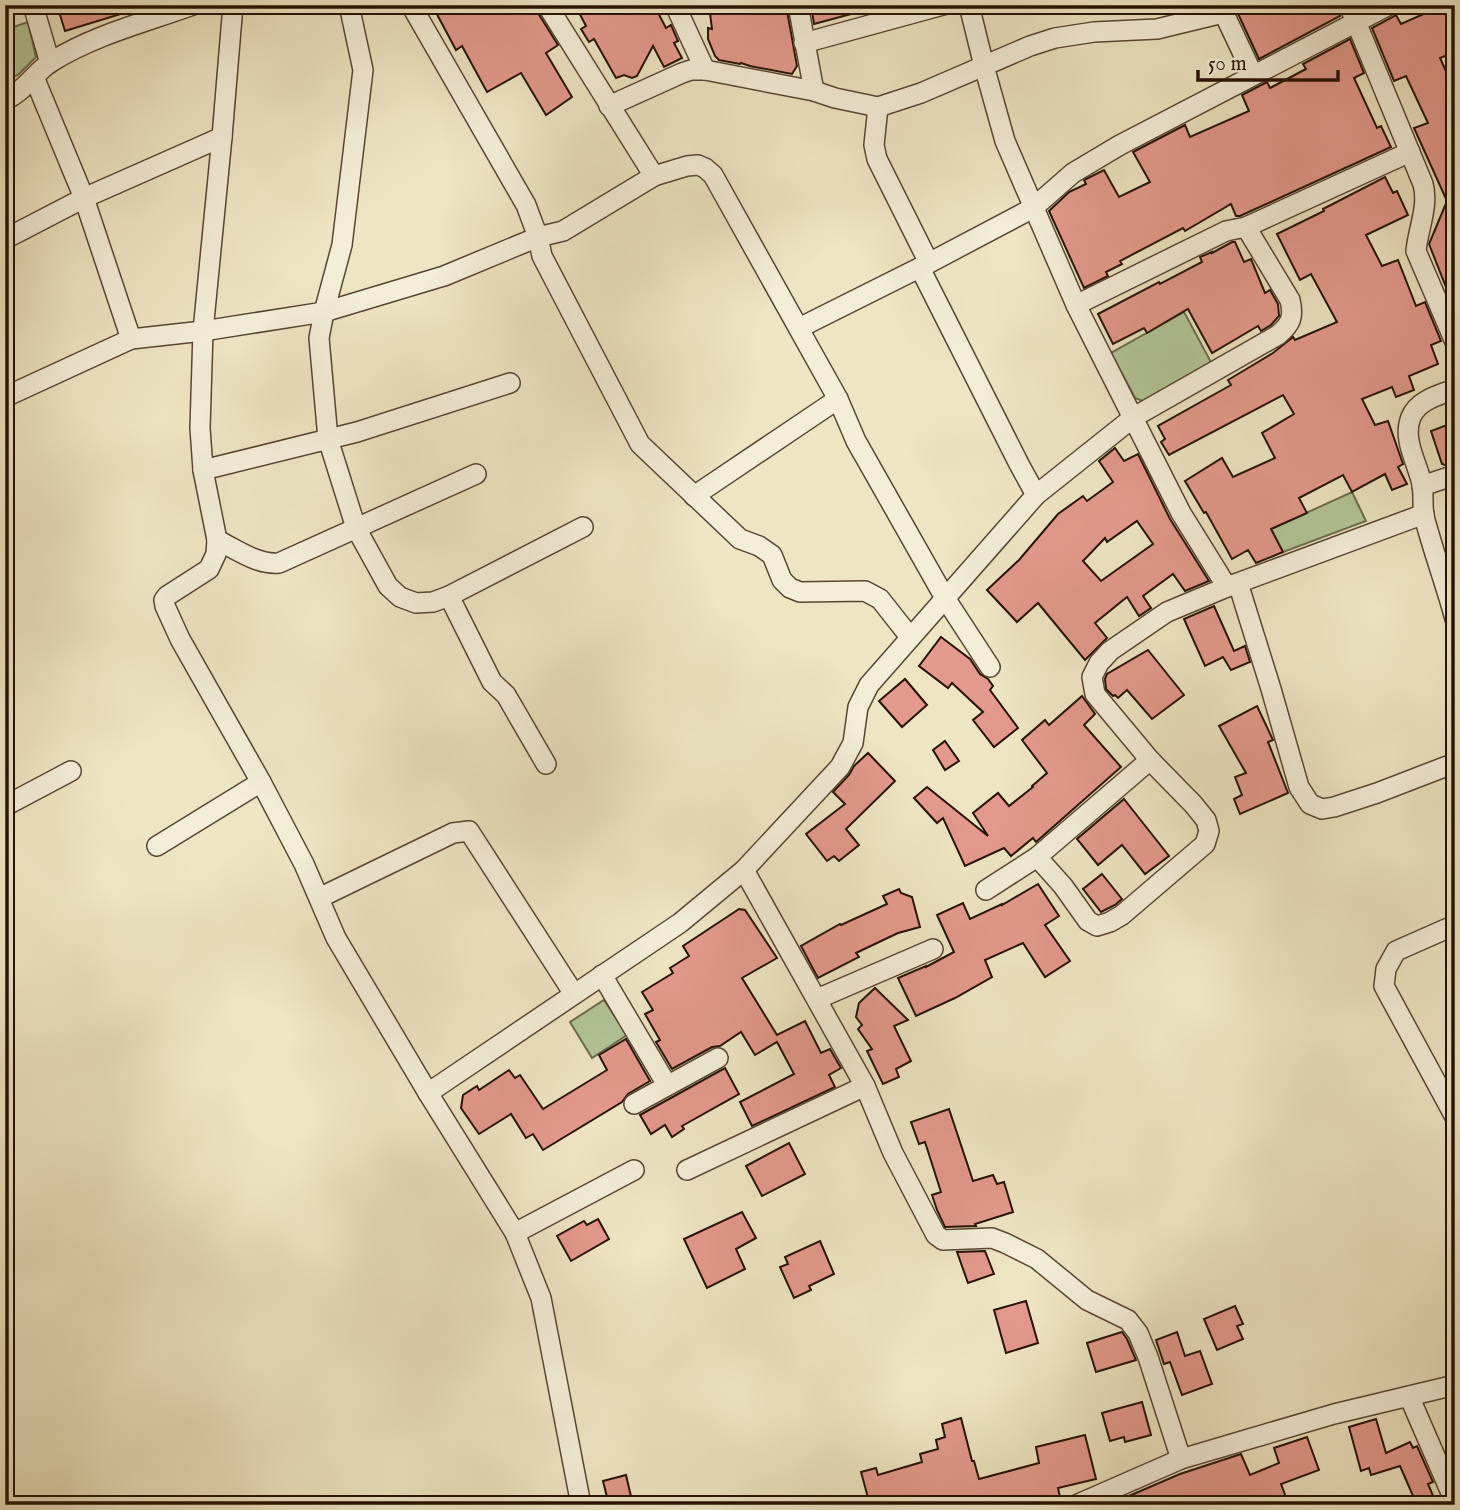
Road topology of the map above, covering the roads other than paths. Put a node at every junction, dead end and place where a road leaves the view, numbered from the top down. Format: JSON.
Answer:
{"nodes":[{"id":1,"x":33,"y":5,"type":"edge"},
{"id":2,"x":193,"y":5,"type":"edge"},
{"id":3,"x":233,"y":5,"type":"edge"},
{"id":4,"x":349,"y":5,"type":"edge"},
{"id":5,"x":411,"y":5,"type":"edge"},
{"id":6,"x":547,"y":5,"type":"edge"},
{"id":7,"x":675,"y":5,"type":"edge"},
{"id":8,"x":798,"y":5,"type":"edge"},
{"id":9,"x":943,"y":5,"type":"edge"},
{"id":10,"x":969,"y":5,"type":"edge"},
{"id":11,"x":1389,"y":5,"type":"edge"},
{"id":12,"x":1222,"y":9,"type":"edge"},
{"id":13,"x":1352,"y":14,"type":"edge"},
{"id":14,"x":804,"y":43,"type":"junction"},
{"id":15,"x":50,"y":63,"type":"junction"},
{"id":16,"x":984,"y":66,"type":"junction"},
{"id":17,"x":705,"y":71,"type":"junction"},
{"id":18,"x":1253,"y":75,"type":"junction"},
{"id":19,"x":34,"y":77,"type":"junction"},
{"id":20,"x":814,"y":91,"type":"junction"},
{"id":21,"x":5,"y":100,"type":"edge"},
{"id":22,"x":609,"y":106,"type":"junction"},
{"id":23,"x":878,"y":107,"type":"junction"},
{"id":24,"x":222,"y":137,"type":"junction"},
{"id":25,"x":1410,"y":152,"type":"junction"},
{"id":26,"x":654,"y":176,"type":"junction"},
{"id":27,"x":84,"y":198,"type":"junction"},
{"id":28,"x":1033,"y":208,"type":"junction"},
{"id":29,"x":1246,"y":227,"type":"junction"},
{"id":30,"x":538,"y":237,"type":"junction"},
{"id":31,"x":5,"y":239,"type":"edge"},
{"id":32,"x":924,"y":266,"type":"junction"},
{"id":33,"x":1076,"y":305,"type":"junction"},
{"id":34,"x":324,"y":312,"type":"junction"},
{"id":35,"x":799,"y":328,"type":"junction"},
{"id":36,"x":203,"y":331,"type":"junction"},
{"id":37,"x":131,"y":339,"type":"junction"},
{"id":38,"x":1455,"y":342,"type":"edge"},
{"id":39,"x":510,"y":383,"type":"dead end"},
{"id":40,"x":1455,"y":389,"type":"edge"},
{"id":41,"x":5,"y":397,"type":"edge"},
{"id":42,"x":838,"y":399,"type":"junction"},
{"id":43,"x":1133,"y":417,"type":"junction"},
{"id":44,"x":328,"y":439,"type":"junction"},
{"id":45,"x":203,"y":470,"type":"junction"},
{"id":46,"x":476,"y":474,"type":"dead end"},
{"id":47,"x":1455,"y":475,"type":"edge"},
{"id":48,"x":1422,"y":486,"type":"junction"},
{"id":49,"x":1036,"y":495,"type":"junction"},
{"id":50,"x":695,"y":496,"type":"junction"},
{"id":51,"x":1424,"y":514,"type":"junction"},
{"id":52,"x":583,"y":527,"type":"dead end"},
{"id":53,"x":356,"y":528,"type":"junction"},
{"id":54,"x":217,"y":540,"type":"junction"},
{"id":55,"x":1232,"y":584,"type":"junction"},
{"id":56,"x":449,"y":596,"type":"junction"},
{"id":57,"x":946,"y":598,"type":"junction"},
{"id":58,"x":1453,"y":608,"type":"edge"},
{"id":59,"x":910,"y":637,"type":"junction"},
{"id":60,"x":990,"y":667,"type":"dead end"},
{"id":61,"x":1150,"y":760,"type":"junction"},
{"id":62,"x":1455,"y":763,"type":"edge"},
{"id":63,"x":546,"y":764,"type":"dead end"},
{"id":64,"x":71,"y":771,"type":"dead end"},
{"id":65,"x":261,"y":782,"type":"junction"},
{"id":66,"x":5,"y":806,"type":"edge"},
{"id":67,"x":157,"y":846,"type":"dead end"},
{"id":68,"x":1037,"y":857,"type":"junction"},
{"id":69,"x":744,"y":870,"type":"junction"},
{"id":70,"x":986,"y":890,"type":"dead end"},
{"id":71,"x":318,"y":898,"type":"junction"},
{"id":72,"x":1455,"y":925,"type":"edge"},
{"id":73,"x":933,"y":949,"type":"dead end"},
{"id":74,"x":602,"y":975,"type":"junction"},
{"id":75,"x":574,"y":994,"type":"junction"},
{"id":76,"x":817,"y":999,"type":"junction"},
{"id":77,"x":718,"y":1058,"type":"dead end"},
{"id":78,"x":667,"y":1085,"type":"junction"},
{"id":79,"x":865,"y":1086,"type":"junction"},
{"id":80,"x":428,"y":1093,"type":"junction"},
{"id":81,"x":634,"y":1104,"type":"dead end"},
{"id":82,"x":1455,"y":1117,"type":"edge"},
{"id":83,"x":634,"y":1170,"type":"dead end"},
{"id":84,"x":687,"y":1170,"type":"dead end"},
{"id":85,"x":515,"y":1233,"type":"junction"},
{"id":86,"x":1455,"y":1385,"type":"edge"},
{"id":87,"x":1409,"y":1396,"type":"junction"},
{"id":88,"x":1181,"y":1459,"type":"junction"},
{"id":89,"x":1455,"y":1502,"type":"edge"},
{"id":90,"x":1081,"y":1504,"type":"edge"},
{"id":91,"x":581,"y":1505,"type":"edge"}],
"edges":[{"from":1,"to":15,"type":"street"},
{"from":2,"to":15,"type":"street"},
{"from":3,"to":24,"type":"street"},
{"from":4,"to":34,"type":"street"},
{"from":5,"to":30,"type":"street"},
{"from":6,"to":22,"type":"street"},
{"from":7,"to":17,"type":"street"},
{"from":8,"to":14,"type":"street"},
{"from":9,"to":14,"type":"street"},
{"from":10,"to":16,"type":"street"},
{"from":11,"to":13,"type":"street"},
{"from":12,"to":16,"type":"street"},
{"from":12,"to":18,"type":"street"},
{"from":13,"to":18,"type":"street"},
{"from":13,"to":25,"type":"street"},
{"from":14,"to":20,"type":"street"},
{"from":15,"to":19,"type":"street"},
{"from":16,"to":23,"type":"street"},
{"from":16,"to":28,"type":"street"},
{"from":17,"to":20,"type":"street"},
{"from":17,"to":22,"type":"street"},
{"from":18,"to":28,"type":"street"},
{"from":19,"to":21,"type":"street"},
{"from":19,"to":27,"type":"street"},
{"from":20,"to":23,"type":"street"},
{"from":22,"to":26,"type":"street"},
{"from":23,"to":32,"type":"street"},
{"from":24,"to":27,"type":"street"},
{"from":24,"to":36,"type":"street"},
{"from":25,"to":29,"type":"street"},
{"from":25,"to":38,"type":"street"},
{"from":26,"to":30,"type":"street"},
{"from":26,"to":35,"type":"street"},
{"from":27,"to":31,"type":"street"},
{"from":27,"to":37,"type":"street"},
{"from":28,"to":32,"type":"street"},
{"from":28,"to":33,"type":"street"},
{"from":29,"to":33,"type":"street"},
{"from":29,"to":43,"type":"street"},
{"from":30,"to":34,"type":"street"},
{"from":30,"to":50,"type":"street"},
{"from":32,"to":35,"type":"street"},
{"from":32,"to":49,"type":"street"},
{"from":33,"to":43,"type":"street"},
{"from":34,"to":36,"type":"street"},
{"from":34,"to":44,"type":"street"},
{"from":35,"to":42,"type":"street"},
{"from":36,"to":37,"type":"street"},
{"from":36,"to":45,"type":"street"},
{"from":37,"to":41,"type":"street"},
{"from":39,"to":44,"type":"street"},
{"from":40,"to":48,"type":"street"},
{"from":42,"to":50,"type":"street"},
{"from":42,"to":57,"type":"street"},
{"from":43,"to":49,"type":"street"},
{"from":43,"to":55,"type":"street"},
{"from":44,"to":45,"type":"street"},
{"from":44,"to":53,"type":"street"},
{"from":45,"to":54,"type":"street"},
{"from":46,"to":53,"type":"street"},
{"from":47,"to":48,"type":"street"},
{"from":48,"to":51,"type":"street"},
{"from":49,"to":57,"type":"street"},
{"from":50,"to":59,"type":"street"},
{"from":51,"to":55,"type":"street"},
{"from":51,"to":58,"type":"street"},
{"from":52,"to":56,"type":"street"},
{"from":53,"to":54,"type":"street"},
{"from":53,"to":56,"type":"street"},
{"from":54,"to":65,"type":"street"},
{"from":55,"to":61,"type":"street"},
{"from":55,"to":62,"type":"street"},
{"from":56,"to":63,"type":"street"},
{"from":57,"to":59,"type":"street"},
{"from":57,"to":60,"type":"street"},
{"from":59,"to":69,"type":"street"},
{"from":61,"to":68,"type":"street"},
{"from":61,"to":68,"type":"street"},
{"from":64,"to":66,"type":"street"},
{"from":65,"to":67,"type":"street"},
{"from":65,"to":71,"type":"street"},
{"from":68,"to":70,"type":"street"},
{"from":69,"to":74,"type":"street"},
{"from":69,"to":76,"type":"street"},
{"from":71,"to":75,"type":"street"},
{"from":71,"to":80,"type":"street"},
{"from":72,"to":82,"type":"street"},
{"from":73,"to":76,"type":"street"},
{"from":74,"to":75,"type":"street"},
{"from":74,"to":78,"type":"street"},
{"from":75,"to":80,"type":"street"},
{"from":76,"to":79,"type":"street"},
{"from":77,"to":78,"type":"street"},
{"from":78,"to":81,"type":"street"},
{"from":79,"to":84,"type":"street"},
{"from":79,"to":88,"type":"street"},
{"from":80,"to":85,"type":"street"},
{"from":83,"to":85,"type":"street"},
{"from":85,"to":91,"type":"street"},
{"from":86,"to":87,"type":"street"},
{"from":87,"to":88,"type":"street"},
{"from":87,"to":89,"type":"street"},
{"from":88,"to":90,"type":"street"}]}
